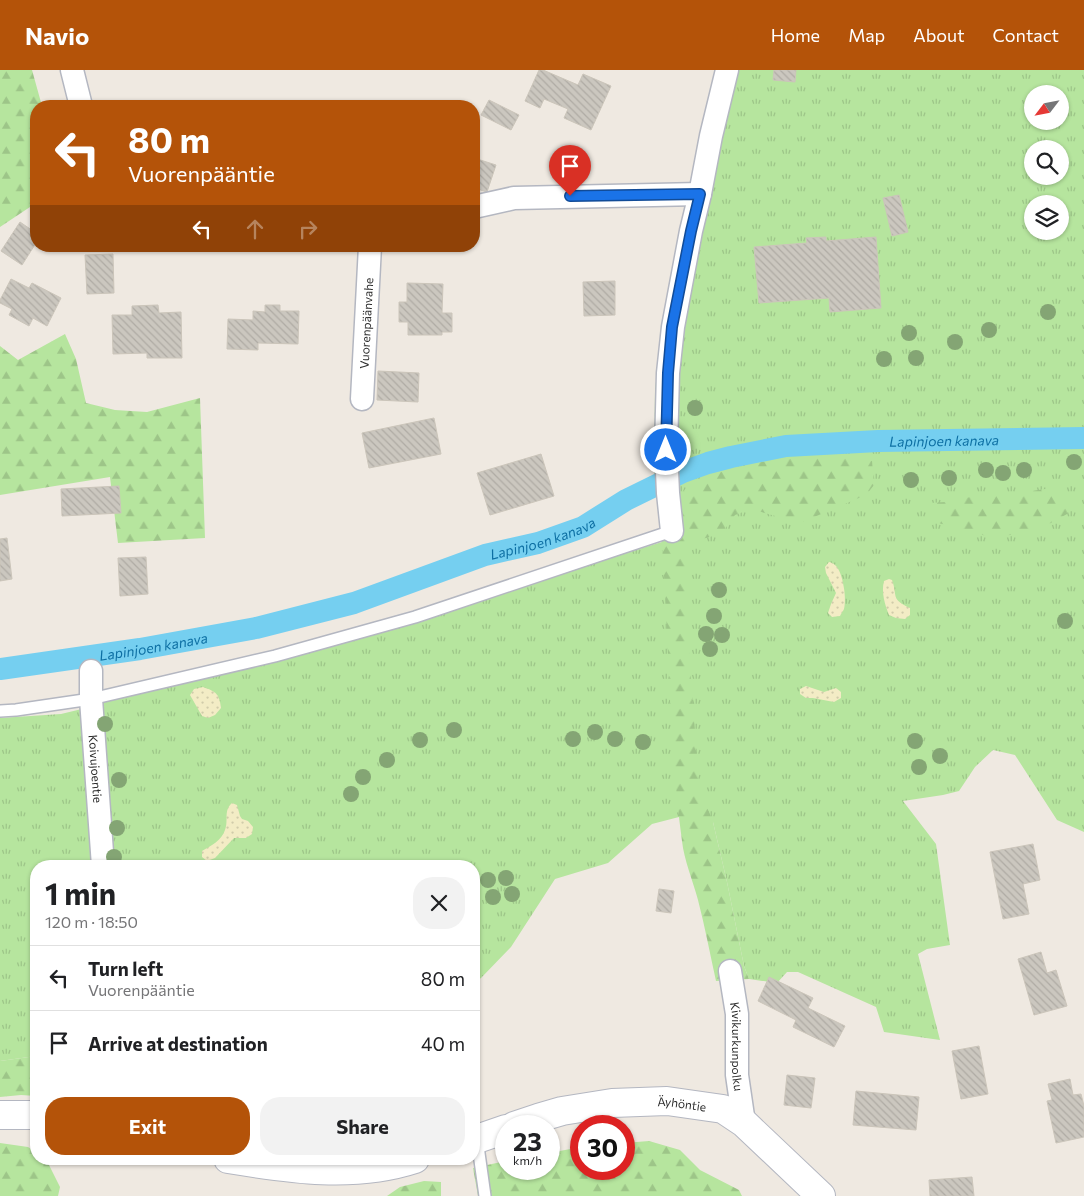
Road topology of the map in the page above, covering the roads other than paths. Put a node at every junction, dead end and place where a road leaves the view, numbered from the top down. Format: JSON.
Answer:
{"nodes":[{"id":1,"x":72,"y":70,"type":"edge"},
{"id":2,"x":727,"y":70,"type":"edge"},
{"id":3,"x":80,"y":100,"type":"edge"},
{"id":4,"x":700,"y":194,"type":"junction"},
{"id":5,"x":480,"y":206,"type":"edge"},
{"id":6,"x":370,"y":252,"type":"edge"},
{"id":7,"x":362,"y":399,"type":"dead end"},
{"id":8,"x":672,"y":531,"type":"joint"},
{"id":9,"x":91,"y":670,"type":"dead end"},
{"id":10,"x":92,"y":699,"type":"junction"},
{"id":11,"x":0,"y":711,"type":"edge"},
{"id":12,"x":103,"y":860,"type":"edge"},
{"id":13,"x":730,"y":971,"type":"dead end"},
{"id":14,"x":0,"y":1115,"type":"edge"},
{"id":15,"x":30,"y":1115,"type":"edge"},
{"id":16,"x":548,"y":1115,"type":"edge"},
{"id":17,"x":744,"y":1123,"type":"junction"},
{"id":18,"x":495,"y":1133,"type":"edge"},
{"id":19,"x":480,"y":1137,"type":"edge"},
{"id":20,"x":262,"y":1165,"type":"edge"},
{"id":21,"x":387,"y":1165,"type":"edge"},
{"id":22,"x":480,"y":1165,"type":"edge"},
{"id":23,"x":485,"y":1196,"type":"edge"},
{"id":24,"x":821,"y":1196,"type":"edge"}],
"edges":[{"from":1,"to":3,"type":"street"},
{"from":2,"to":4,"type":"street"},
{"from":4,"to":5,"type":"street"},
{"from":4,"to":8,"type":"street"},
{"from":6,"to":7,"type":"street","name":"Vuorenpäänvahe"},
{"from":8,"to":10,"type":"lane"},
{"from":9,"to":10,"type":"street","name":"Koivujoentie"},
{"from":10,"to":11,"type":"lane"},
{"from":10,"to":12,"type":"street","name":"Koivujoentie"},
{"from":13,"to":17,"type":"street","name":"Kivikurkunpolku"},
{"from":14,"to":15,"type":"main road"},
{"from":16,"to":17,"type":"main road","name":"Äyhöntie"},
{"from":17,"to":24,"type":"main road","name":"Äyhöntie"},
{"from":18,"to":19,"type":"main road"},
{"from":20,"to":21,"type":"main road"},
{"from":22,"to":23,"type":"lane"}]}
